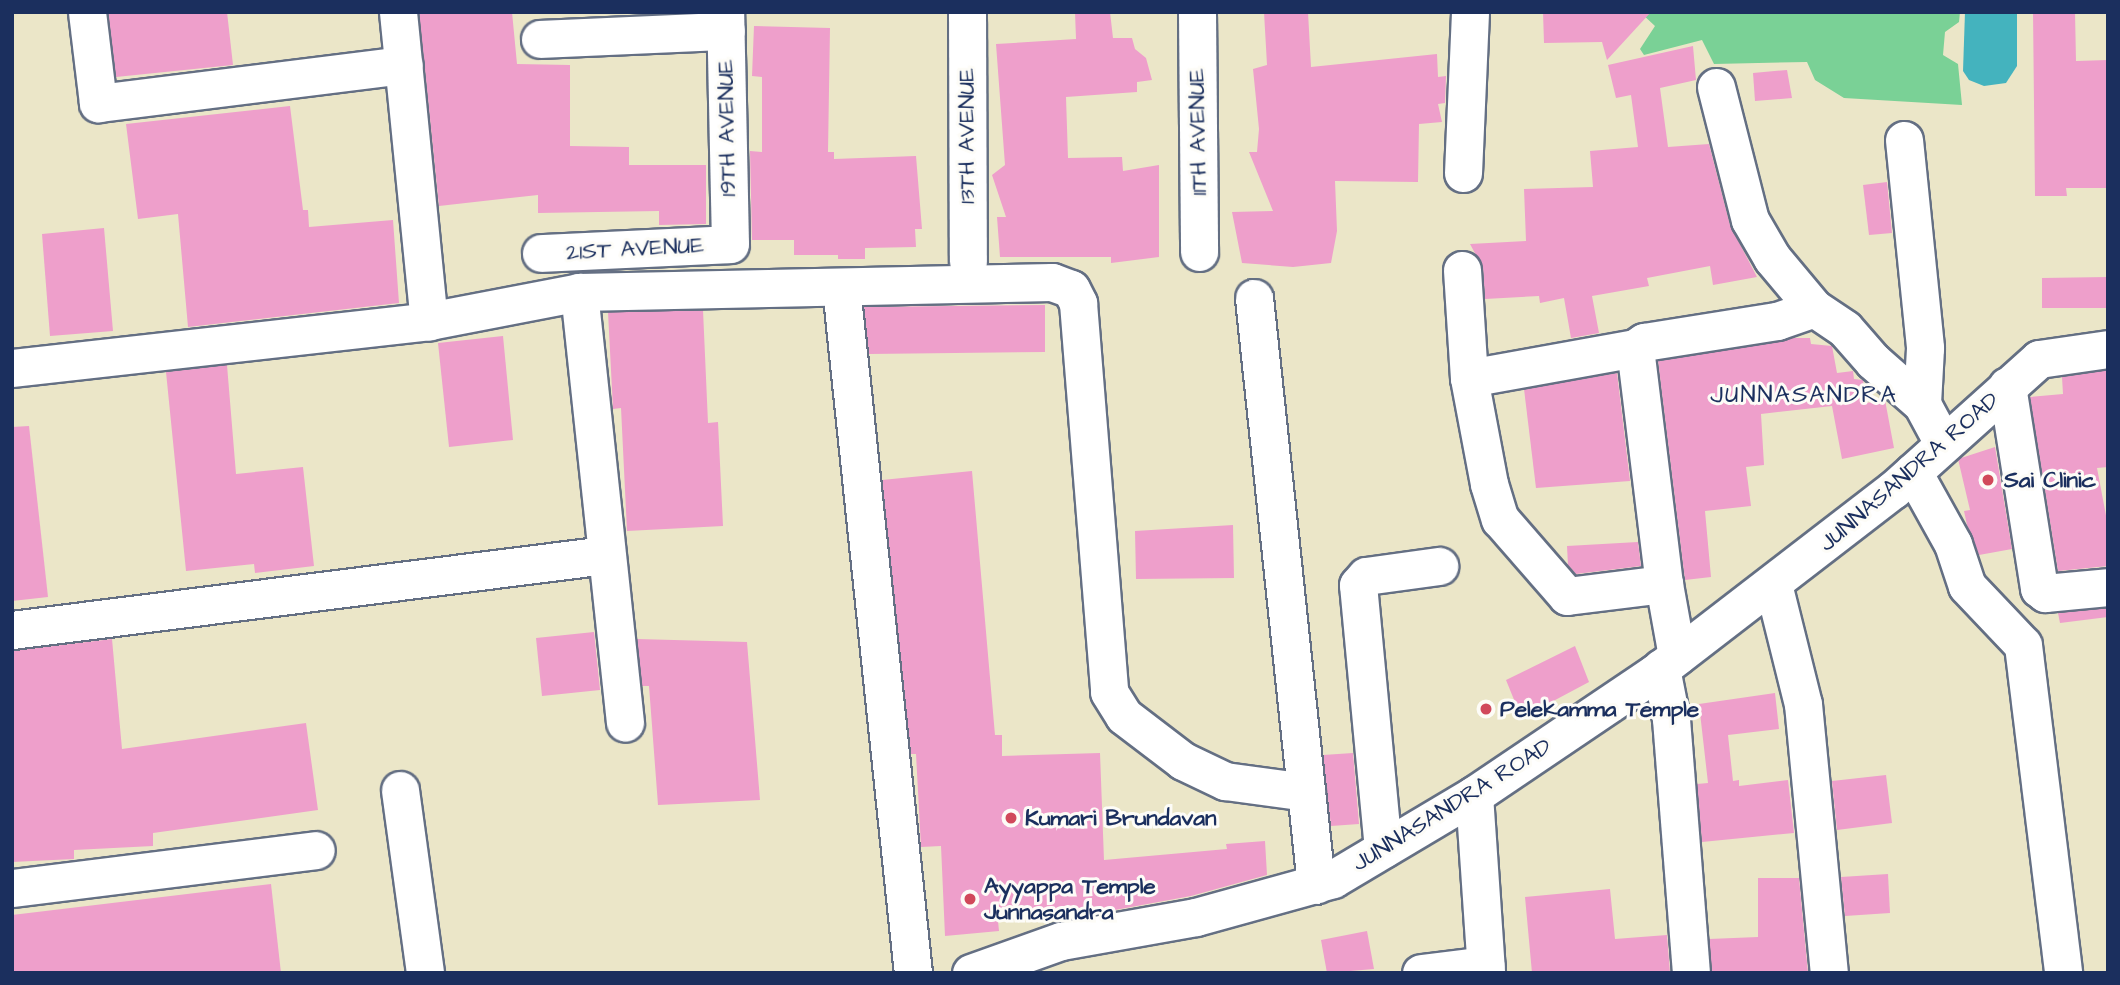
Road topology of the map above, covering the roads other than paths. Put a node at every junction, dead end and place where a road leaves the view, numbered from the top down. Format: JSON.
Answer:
{"nodes":[{"id":1,"x":87,"y":12,"type":"edge"},
{"id":2,"x":398,"y":12,"type":"edge"},
{"id":3,"x":967,"y":12,"type":"edge"},
{"id":4,"x":1197,"y":12,"type":"edge"},
{"id":5,"x":1470,"y":12,"type":"edge"},
{"id":6,"x":725,"y":22,"type":"edge"},
{"id":7,"x":540,"y":39,"type":"dead end"},
{"id":8,"x":404,"y":65,"type":"junction"},
{"id":9,"x":1716,"y":87,"type":"dead end"},
{"id":10,"x":1904,"y":141,"type":"dead end"},
{"id":11,"x":1463,"y":173,"type":"dead end"},
{"id":12,"x":730,"y":244,"type":"joint"},
{"id":13,"x":1199,"y":252,"type":"dead end"},
{"id":14,"x":541,"y":253,"type":"dead end"},
{"id":15,"x":968,"y":261,"type":"dead end"},
{"id":16,"x":1462,"y":270,"type":"dead end"},
{"id":17,"x":841,"y":287,"type":"junction"},
{"id":18,"x":579,"y":292,"type":"junction"},
{"id":19,"x":1254,"y":298,"type":"dead end"},
{"id":20,"x":1814,"y":307,"type":"junction"},
{"id":21,"x":429,"y":321,"type":"junction"},
{"id":22,"x":1635,"y":348,"type":"junction"},
{"id":23,"x":2108,"y":349,"type":"edge"},
{"id":24,"x":12,"y":368,"type":"edge"},
{"id":25,"x":1469,"y":378,"type":"junction"},
{"id":26,"x":2007,"y":386,"type":"junction"},
{"id":27,"x":1922,"y":404,"type":"junction"},
{"id":28,"x":1943,"y":443,"type":"junction"},
{"id":29,"x":1913,"y":472,"type":"junction"},
{"id":30,"x":606,"y":555,"type":"junction"},
{"id":31,"x":1439,"y":566,"type":"dead end"},
{"id":32,"x":1664,"y":584,"type":"junction"},
{"id":33,"x":1773,"y":584,"type":"junction"},
{"id":34,"x":2108,"y":587,"type":"edge"},
{"id":35,"x":12,"y":630,"type":"edge"},
{"id":36,"x":1669,"y":662,"type":"junction"},
{"id":37,"x":625,"y":723,"type":"dead end"},
{"id":38,"x":400,"y":790,"type":"dead end"},
{"id":39,"x":1306,"y":792,"type":"junction"},
{"id":40,"x":1474,"y":795,"type":"junction"},
{"id":41,"x":1383,"y":849,"type":"junction"},
{"id":42,"x":316,"y":850,"type":"dead end"},
{"id":43,"x":1316,"y":885,"type":"junction"},
{"id":44,"x":12,"y":888,"type":"edge"},
{"id":45,"x":990,"y":969,"type":"edge"},
{"id":46,"x":1486,"y":969,"type":"edge"},
{"id":47,"x":425,"y":973,"type":"edge"},
{"id":48,"x":913,"y":973,"type":"edge"},
{"id":49,"x":1421,"y":973,"type":"edge"},
{"id":50,"x":1691,"y":973,"type":"edge"},
{"id":51,"x":1829,"y":973,"type":"edge"},
{"id":52,"x":2063,"y":973,"type":"edge"}],
"edges":[{"from":1,"to":8,"type":"street"},
{"from":2,"to":8,"type":"street"},
{"from":3,"to":15,"type":"street","name":"13TH AVENUE"},
{"from":4,"to":13,"type":"street","name":"11TH AVENUE"},
{"from":5,"to":11,"type":"street"},
{"from":6,"to":7,"type":"street"},
{"from":6,"to":12,"type":"street","name":"19TH AVENUE"},
{"from":8,"to":21,"type":"street"},
{"from":9,"to":20,"type":"street"},
{"from":10,"to":27,"type":"street"},
{"from":12,"to":14,"type":"street","name":"21ST AVENUE"},
{"from":16,"to":25,"type":"street"},
{"from":17,"to":18,"type":"street"},
{"from":17,"to":39,"type":"street"},
{"from":17,"to":48,"type":"street"},
{"from":18,"to":21,"type":"street"},
{"from":18,"to":30,"type":"street"},
{"from":19,"to":39,"type":"street"},
{"from":20,"to":22,"type":"street"},
{"from":20,"to":27,"type":"street"},
{"from":21,"to":24,"type":"street"},
{"from":22,"to":25,"type":"street"},
{"from":22,"to":32,"type":"street"},
{"from":23,"to":26,"type":"street","name":"JUNNASANDRA ROAD"},
{"from":25,"to":32,"type":"street"},
{"from":26,"to":28,"type":"street","name":"JUNNASANDRA ROAD"},
{"from":26,"to":34,"type":"street"},
{"from":27,"to":28,"type":"street"},
{"from":28,"to":29,"type":"street","name":"JUNNASANDRA ROAD"},
{"from":29,"to":33,"type":"street","name":"JUNNASANDRA ROAD"},
{"from":29,"to":52,"type":"street"},
{"from":30,"to":35,"type":"street"},
{"from":30,"to":37,"type":"street"},
{"from":31,"to":41,"type":"street"},
{"from":32,"to":36,"type":"street"},
{"from":33,"to":36,"type":"street","name":"JUNNASANDRA ROAD"},
{"from":33,"to":51,"type":"street"},
{"from":36,"to":40,"type":"street","name":"JUNNASANDRA ROAD"},
{"from":36,"to":50,"type":"street"},
{"from":38,"to":47,"type":"street"},
{"from":39,"to":43,"type":"street"},
{"from":40,"to":41,"type":"street","name":"JUNNASANDRA ROAD"},
{"from":40,"to":46,"type":"street"},
{"from":41,"to":43,"type":"street","name":"JUNNASANDRA ROAD"},
{"from":42,"to":44,"type":"street"},
{"from":43,"to":45,"type":"street","name":"JUNNASANDRA ROAD"},
{"from":46,"to":49,"type":"street"}]}
